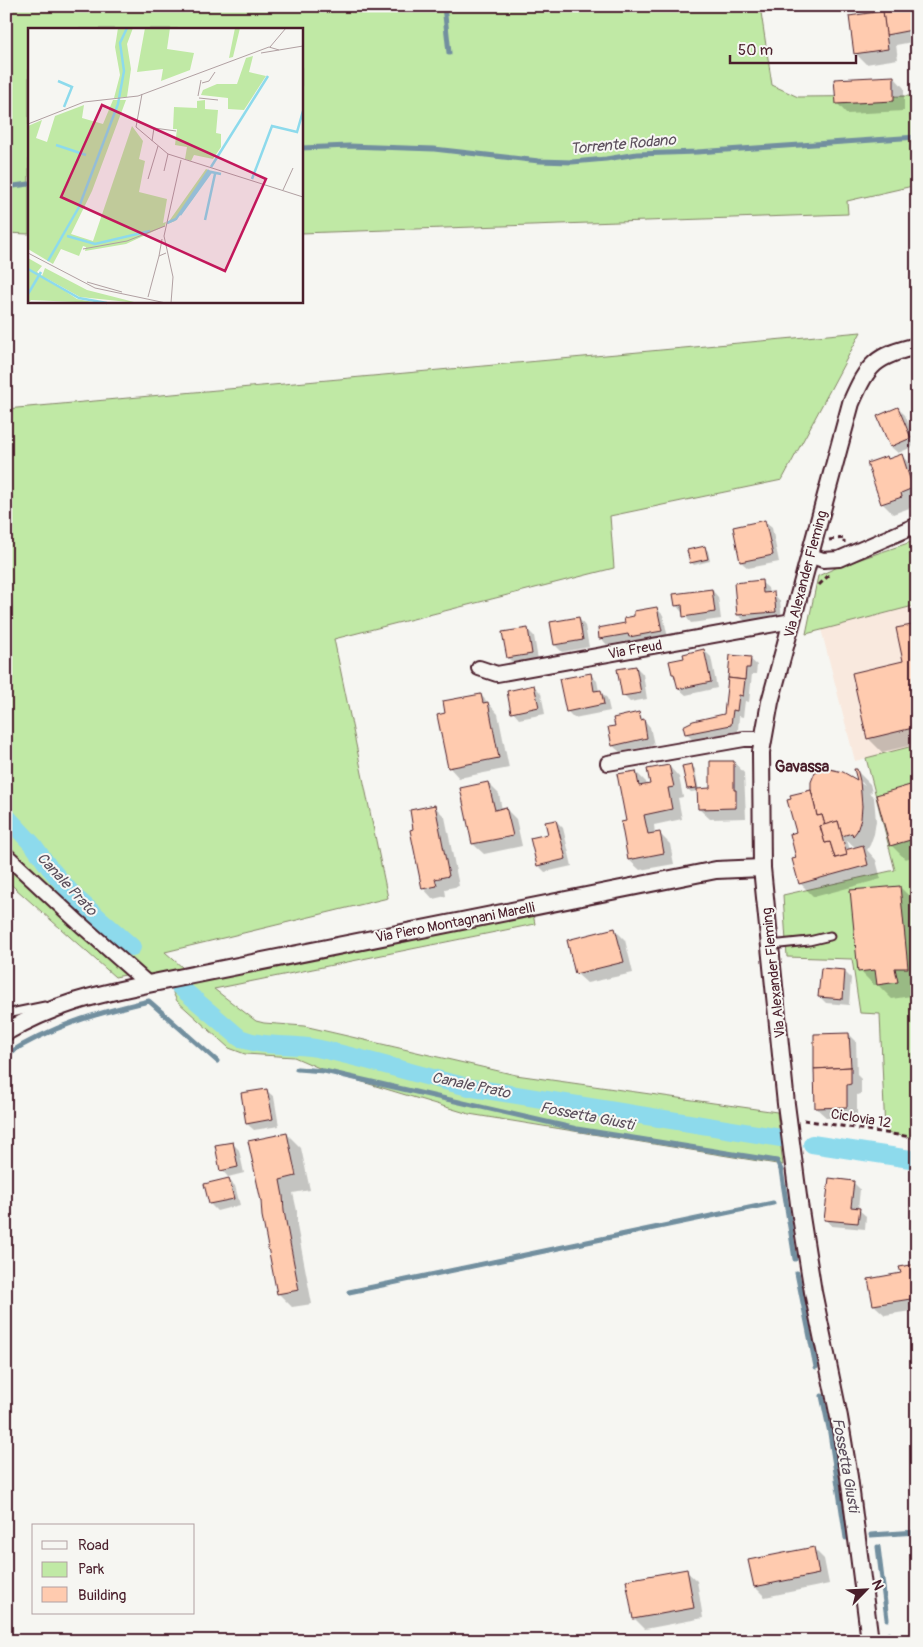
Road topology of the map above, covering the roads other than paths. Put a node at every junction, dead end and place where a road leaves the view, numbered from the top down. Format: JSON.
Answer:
{"nodes":[{"id":1,"x":917,"y":346,"type":"edge"},
{"id":2,"x":917,"y":525,"type":"edge"},
{"id":3,"x":809,"y":556,"type":"junction"},
{"id":4,"x":792,"y":621,"type":"junction"},
{"id":5,"x":478,"y":668,"type":"dead end"},
{"id":6,"x":763,"y":739,"type":"junction"},
{"id":7,"x":608,"y":763,"type":"dead end"},
{"id":8,"x":6,"y":855,"type":"edge"},
{"id":9,"x":762,"y":868,"type":"junction"},
{"id":10,"x":830,"y":936,"type":"dead end"},
{"id":11,"x":770,"y":945,"type":"junction"},
{"id":12,"x":148,"y":984,"type":"junction"},
{"id":13,"x":87,"y":997,"type":"junction"},
{"id":14,"x":6,"y":1014,"type":"edge"},
{"id":15,"x":6,"y":1032,"type":"edge"},
{"id":16,"x":870,"y":1641,"type":"edge"}],
"edges":[{"from":1,"to":3,"type":"street","name":"Via Alexander Fleming"},
{"from":2,"to":3,"type":"street"},
{"from":3,"to":4,"type":"street","name":"Via Alexander Fleming"},
{"from":4,"to":5,"type":"street","name":"Via Freud"},
{"from":4,"to":6,"type":"street","name":"Via Alexander Fleming"},
{"from":6,"to":7,"type":"street"},
{"from":6,"to":9,"type":"street","name":"Via Alexander Fleming"},
{"from":8,"to":12,"type":"street"},
{"from":9,"to":11,"type":"street","name":"Via Alexander Fleming"},
{"from":9,"to":12,"type":"street","name":"Via Piero Montagnani Marelli"},
{"from":10,"to":11,"type":"lane"},
{"from":11,"to":16,"type":"street","name":"Via Alexander Fleming"},
{"from":12,"to":13,"type":"street","name":"Via Piero Montagnani Marelli"},
{"from":13,"to":14,"type":"lane"},
{"from":13,"to":15,"type":"street","name":"Via Piero Montagnani Marelli"}]}
